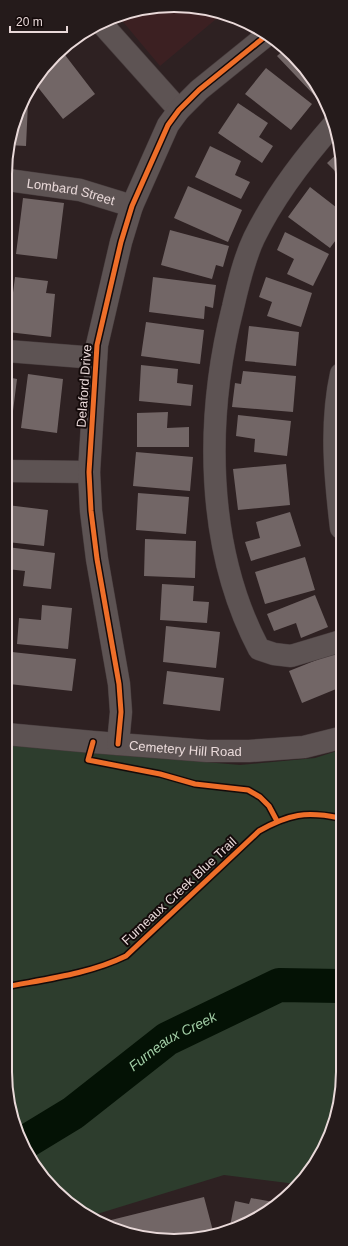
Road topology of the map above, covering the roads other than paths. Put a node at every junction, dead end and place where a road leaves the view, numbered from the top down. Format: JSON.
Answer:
{"nodes":[{"id":1,"x":105,"y":27,"type":"edge"},
{"id":2,"x":263,"y":38,"type":"edge"},
{"id":3,"x":179,"y":110,"type":"junction"},
{"id":4,"x":329,"y":129,"type":"edge"},
{"id":5,"x":12,"y":181,"type":"edge"},
{"id":6,"x":132,"y":206,"type":"junction"},
{"id":7,"x":12,"y":351,"type":"edge"},
{"id":8,"x":96,"y":358,"type":"junction"},
{"id":9,"x":336,"y":411,"type":"edge"},
{"id":10,"x":12,"y":471,"type":"edge"},
{"id":11,"x":89,"y":472,"type":"junction"},
{"id":12,"x":336,"y":479,"type":"edge"},
{"id":13,"x":336,"y":642,"type":"edge"},
{"id":14,"x":12,"y":735,"type":"edge"},
{"id":15,"x":336,"y":739,"type":"edge"},
{"id":16,"x":118,"y":744,"type":"junction"}],
"edges":[{"from":1,"to":3,"type":"street"},
{"from":2,"to":3,"type":"street","name":"Delaford Drive"},
{"from":3,"to":6,"type":"street","name":"Delaford Drive"},
{"from":4,"to":13,"type":"street"},
{"from":5,"to":6,"type":"street","name":"Lombard Street"},
{"from":6,"to":8,"type":"street","name":"Delaford Drive"},
{"from":7,"to":8,"type":"street"},
{"from":8,"to":11,"type":"street","name":"Delaford Drive"},
{"from":9,"to":12,"type":"street"},
{"from":10,"to":11,"type":"street"},
{"from":11,"to":16,"type":"street","name":"Delaford Drive"},
{"from":14,"to":16,"type":"street","name":"Cemetery Hill Road"},
{"from":15,"to":16,"type":"street","name":"Cemetery Hill Road"}]}
